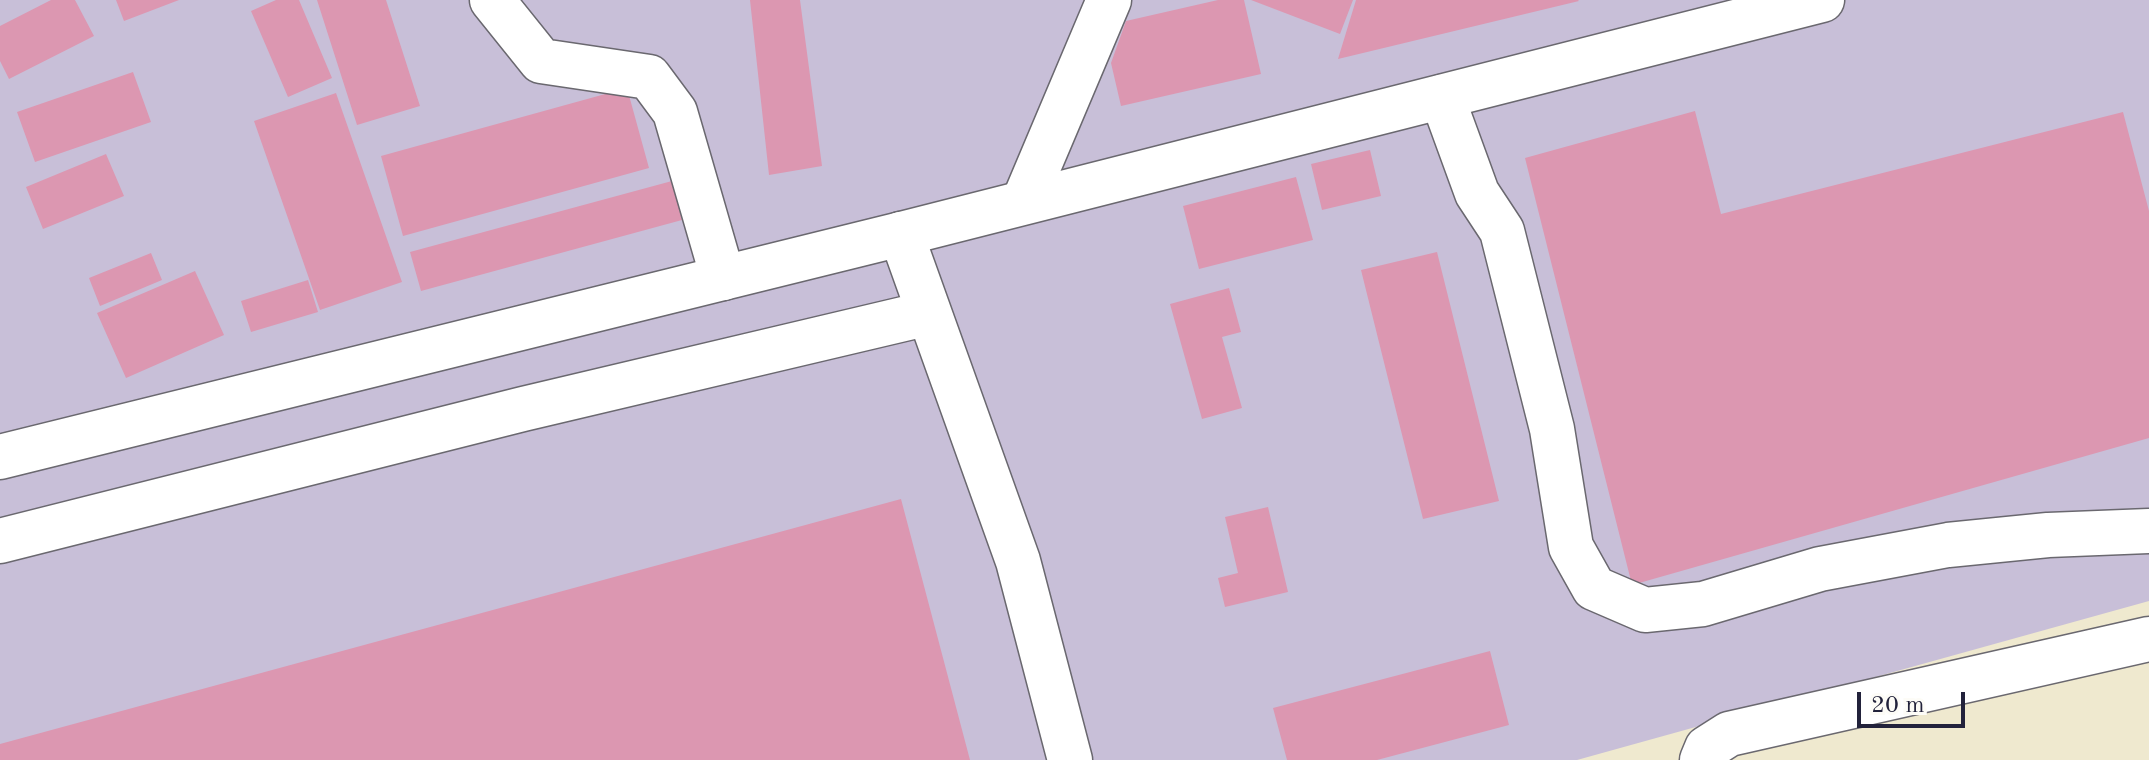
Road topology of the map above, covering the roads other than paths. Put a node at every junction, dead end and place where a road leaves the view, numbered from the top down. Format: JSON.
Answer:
{"nodes":[{"id":1,"x":492,"y":0,"type":"edge"},
{"id":2,"x":1109,"y":0,"type":"edge"},
{"id":3,"x":1822,"y":0,"type":"edge"},
{"id":4,"x":1442,"y":97,"type":"junction"},
{"id":5,"x":1024,"y":201,"type":"junction"},
{"id":6,"x":901,"y":234,"type":"junction"},
{"id":7,"x":723,"y":278,"type":"junction"},
{"id":8,"x":929,"y":313,"type":"junction"},
{"id":9,"x":0,"y":457,"type":"edge"},
{"id":10,"x":2149,"y":531,"type":"edge"},
{"id":11,"x":0,"y":541,"type":"edge"},
{"id":12,"x":2149,"y":639,"type":"edge"},
{"id":13,"x":1070,"y":760,"type":"edge"},
{"id":14,"x":1702,"y":760,"type":"edge"}],
"edges":[{"from":1,"to":7,"type":"main road"},
{"from":2,"to":5,"type":"main road"},
{"from":3,"to":4,"type":"main road"},
{"from":4,"to":5,"type":"main road"},
{"from":4,"to":10,"type":"main road"},
{"from":5,"to":6,"type":"main road"},
{"from":6,"to":7,"type":"main road"},
{"from":6,"to":8,"type":"main road"},
{"from":7,"to":9,"type":"main road"},
{"from":8,"to":11,"type":"main road"},
{"from":8,"to":13,"type":"main road"},
{"from":12,"to":14,"type":"main road"}]}
